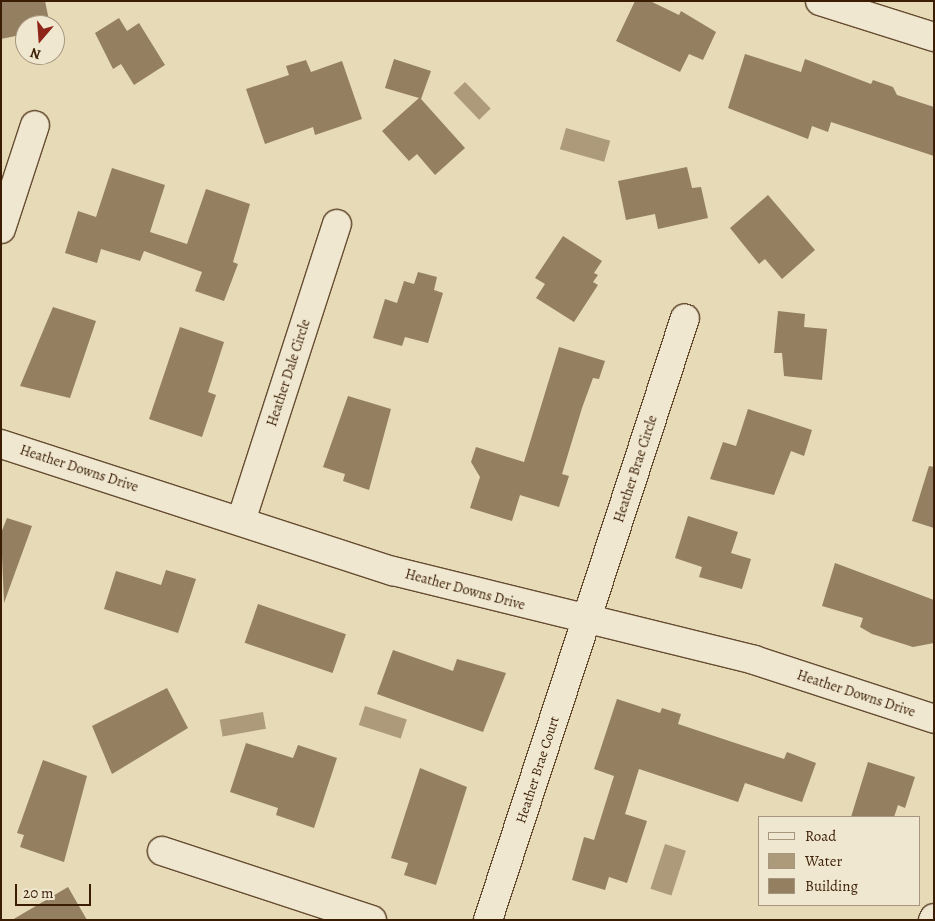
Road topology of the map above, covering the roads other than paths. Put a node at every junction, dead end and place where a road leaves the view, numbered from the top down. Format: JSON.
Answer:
{"nodes":[{"id":1,"x":820,"y":1,"type":"edge"},
{"id":2,"x":934,"y":37,"type":"edge"},
{"id":3,"x":35,"y":126,"type":"dead end"},
{"id":4,"x":336,"y":224,"type":"dead end"},
{"id":5,"x":1,"y":229,"type":"edge"},
{"id":6,"x":685,"y":318,"type":"dead end"},
{"id":7,"x":1,"y":444,"type":"edge"},
{"id":8,"x":241,"y":521,"type":"junction"},
{"id":9,"x":586,"y":620,"type":"junction"},
{"id":10,"x":934,"y":719,"type":"edge"},
{"id":11,"x":162,"y":851,"type":"dead end"},
{"id":12,"x":372,"y":920,"type":"edge"},
{"id":13,"x":488,"y":920,"type":"edge"}],
"edges":[{"from":1,"to":2,"type":"street"},
{"from":3,"to":5,"type":"street"},
{"from":4,"to":8,"type":"street","name":"Heather Dale Circle"},
{"from":6,"to":9,"type":"street","name":"Heather Brae Circle"},
{"from":7,"to":8,"type":"street","name":"Heather Downs Drive"},
{"from":8,"to":9,"type":"street","name":"Heather Downs Drive"},
{"from":9,"to":10,"type":"street","name":"Heather Downs Drive"},
{"from":9,"to":13,"type":"street","name":"Heather Brae Court"},
{"from":11,"to":12,"type":"street"}]}
